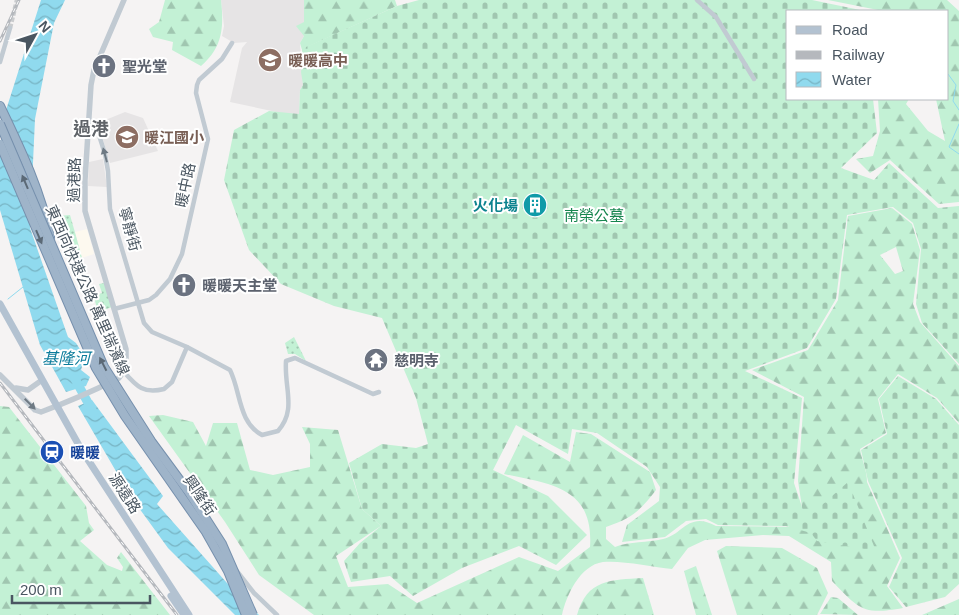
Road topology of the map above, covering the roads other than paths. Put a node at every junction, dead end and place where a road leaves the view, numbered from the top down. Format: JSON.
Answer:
{"nodes":[{"id":1,"x":124,"y":0,"type":"edge"},
{"id":2,"x":697,"y":0,"type":"edge"},
{"id":3,"x":10,"y":28,"type":"tunnel mouth"},
{"id":4,"x":232,"y":43,"type":"dead end"},
{"id":5,"x":0,"y":62,"type":"edge"},
{"id":6,"x":754,"y":79,"type":"dead end"},
{"id":7,"x":0,"y":106,"type":"edge"},
{"id":8,"x":0,"y":124,"type":"edge"},
{"id":9,"x":88,"y":124,"type":"junction"},
{"id":10,"x":0,"y":144,"type":"edge"},
{"id":11,"x":52,"y":246,"type":"junction"},
{"id":12,"x":138,"y":302,"type":"junction"},
{"id":13,"x":0,"y":304,"type":"edge"},
{"id":14,"x":114,"y":309,"type":"junction"},
{"id":15,"x":0,"y":313,"type":"edge"},
{"id":16,"x":187,"y":347,"type":"junction"},
{"id":17,"x":124,"y":372,"type":"junction"},
{"id":18,"x":0,"y":375,"type":"edge"},
{"id":19,"x":41,"y":381,"type":"junction"},
{"id":20,"x":108,"y":384,"type":"junction"},
{"id":21,"x":11,"y":385,"type":"junction"},
{"id":22,"x":379,"y":392,"type":"dead end"},
{"id":23,"x":58,"y":406,"type":"junction"},
{"id":24,"x":184,"y":615,"type":"edge"},
{"id":25,"x":189,"y":615,"type":"edge"},
{"id":26,"x":246,"y":615,"type":"edge"},
{"id":27,"x":253,"y":615,"type":"edge"},
{"id":28,"x":277,"y":615,"type":"edge"}],
"edges":[{"from":1,"to":9,"type":"street","name":"過港路"},
{"from":2,"to":6,"type":"street"},
{"from":3,"to":5,"type":"street"},
{"from":4,"to":12,"type":"street","name":"暖中路"},
{"from":7,"to":11,"type":"highway","bridge":true},
{"from":11,"to":8,"type":"highway","name":"東西向快速公路 萬里瑞濱線","one_way":true,"bridge":true},
{"from":12,"to":9,"type":"street","name":"寧靜街","one_way":true},
{"from":9,"to":14,"type":"street","name":"過港路"},
{"from":10,"to":26,"type":"highway","name":"東西向快速公路 萬里瑞濱線","one_way":true,"bridge":true},
{"from":27,"to":11,"type":"highway","name":"東西向快速公路 萬里瑞濱線","one_way":true,"bridge":true},
{"from":12,"to":14,"type":"street","name":"暖中路"},
{"from":12,"to":16,"type":"street","name":"寧靜街"},
{"from":13,"to":19,"type":"main road","name":"源遠路"},
{"from":14,"to":17,"type":"street","name":"過港路"},
{"from":15,"to":19,"type":"main road","name":"源遠路"},
{"from":16,"to":17,"type":"street"},
{"from":16,"to":22,"type":"street"},
{"from":17,"to":20,"type":"street"},
{"from":18,"to":21,"type":"street"},
{"from":19,"to":21,"type":"street"},
{"from":19,"to":23,"type":"main road","name":"源遠路"},
{"from":20,"to":23,"type":"street"},
{"from":20,"to":28,"type":"street","name":"興隆街"},
{"from":21,"to":23,"type":"street","one_way":true},
{"from":23,"to":24,"type":"main road","name":"源遠路"},
{"from":23,"to":25,"type":"main road","name":"源遠路"}]}
